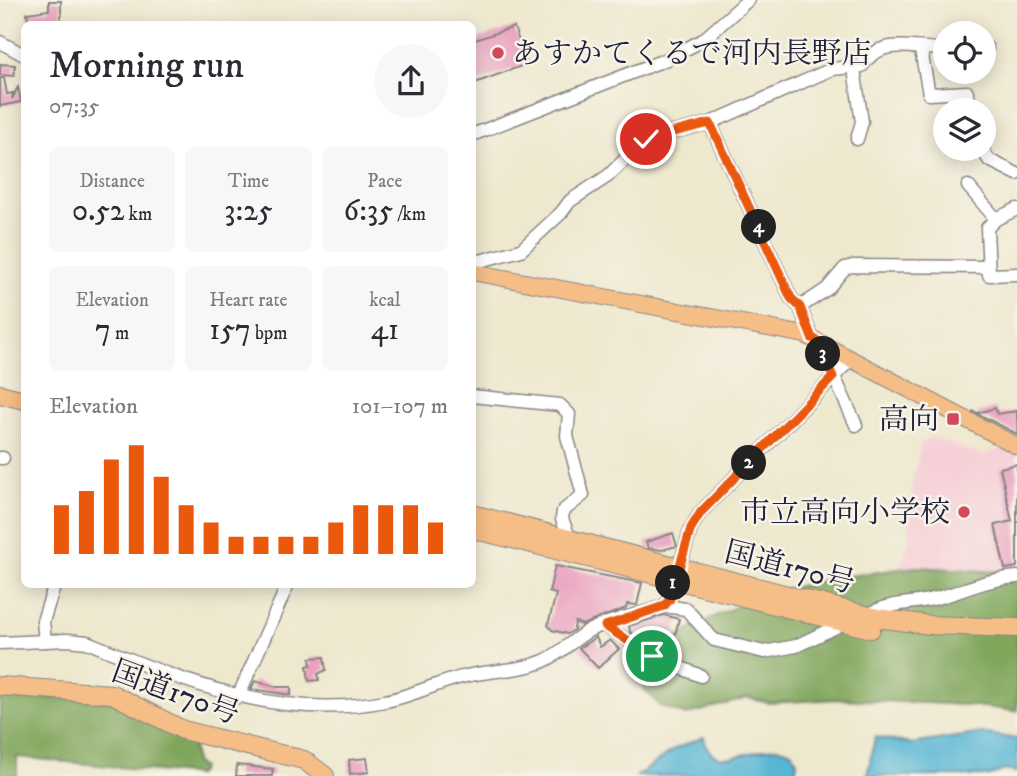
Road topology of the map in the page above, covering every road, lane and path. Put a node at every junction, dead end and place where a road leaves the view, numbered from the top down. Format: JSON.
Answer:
{"nodes":[{"id":1,"x":748,"y":0,"type":"edge"},
{"id":2,"x":0,"y":42,"type":"edge"},
{"id":3,"x":921,"y":50,"type":"junction"},
{"id":4,"x":933,"y":50,"type":"edge"},
{"id":5,"x":21,"y":53,"type":"edge"},
{"id":6,"x":854,"y":68,"type":"junction"},
{"id":7,"x":968,"y":98,"type":"edge"},
{"id":8,"x":710,"y":123,"type":"junction"},
{"id":9,"x":476,"y":133,"type":"edge"},
{"id":10,"x":857,"y":139,"type":"dead end"},
{"id":11,"x":991,"y":161,"type":"edge"},
{"id":12,"x":1017,"y":174,"type":"edge"},
{"id":13,"x":968,"y":186,"type":"dead end"},
{"id":14,"x":1017,"y":209,"type":"edge"},
{"id":15,"x":996,"y":219,"type":"junction"},
{"id":16,"x":476,"y":263,"type":"edge"},
{"id":17,"x":988,"y":267,"type":"junction"},
{"id":18,"x":476,"y":273,"type":"edge"},
{"id":19,"x":1017,"y":274,"type":"edge"},
{"id":20,"x":800,"y":307,"type":"junction"},
{"id":21,"x":815,"y":340,"type":"junction"},
{"id":22,"x":851,"y":359,"type":"junction"},
{"id":23,"x":833,"y":377,"type":"junction"},
{"id":24,"x":0,"y":394,"type":"edge"},
{"id":25,"x":476,"y":396,"type":"edge"},
{"id":26,"x":21,"y":399,"type":"edge"},
{"id":27,"x":0,"y":406,"type":"edge"},
{"id":28,"x":21,"y":410,"type":"edge"},
{"id":29,"x":856,"y":425,"type":"dead end"},
{"id":30,"x":1017,"y":446,"type":"edge"},
{"id":31,"x":476,"y":515,"type":"edge"},
{"id":32,"x":476,"y":530,"type":"edge"},
{"id":33,"x":570,"y":539,"type":"junction"},
{"id":34,"x":676,"y":574,"type":"junction"},
{"id":35,"x":1017,"y":578,"type":"edge"},
{"id":36,"x":54,"y":588,"type":"edge"},
{"id":37,"x":286,"y":588,"type":"edge"},
{"id":38,"x":664,"y":606,"type":"junction"},
{"id":39,"x":865,"y":616,"type":"junction"},
{"id":40,"x":844,"y":623,"type":"junction"},
{"id":41,"x":605,"y":626,"type":"junction"},
{"id":42,"x":1017,"y":628,"type":"edge"},
{"id":43,"x":1017,"y":640,"type":"edge"},
{"id":44,"x":46,"y":641,"type":"junction"},
{"id":45,"x":0,"y":643,"type":"edge"},
{"id":46,"x":701,"y":676,"type":"dead end"},
{"id":47,"x":0,"y":686,"type":"edge"},
{"id":48,"x":238,"y":697,"type":"junction"},
{"id":49,"x":326,"y":776,"type":"edge"}],
"edges":[{"from":1,"to":9,"type":"street"},
{"from":2,"to":5,"type":"street"},
{"from":3,"to":4,"type":"street"},
{"from":3,"to":6,"type":"street"},
{"from":3,"to":7,"type":"street"},
{"from":6,"to":8,"type":"street"},
{"from":6,"to":10,"type":"street"},
{"from":8,"to":16,"type":"street"},
{"from":8,"to":20,"type":"street"},
{"from":11,"to":12,"type":"street"},
{"from":13,"to":15,"type":"street"},
{"from":14,"to":15,"type":"street"},
{"from":15,"to":17,"type":"street"},
{"from":17,"to":19,"type":"street"},
{"from":17,"to":20,"type":"street"},
{"from":18,"to":21,"type":"main road"},
{"from":20,"to":21,"type":"street"},
{"from":21,"to":22,"type":"main road"},
{"from":21,"to":23,"type":"street"},
{"from":22,"to":23,"type":"street"},
{"from":22,"to":30,"type":"main road"},
{"from":23,"to":29,"type":"street"},
{"from":23,"to":34,"type":"street"},
{"from":24,"to":26,"type":"highway"},
{"from":25,"to":33,"type":"street"},
{"from":27,"to":28,"type":"highway"},
{"from":31,"to":33,"type":"highway","name":"国道170号"},
{"from":32,"to":34,"type":"highway","name":"国道170号"},
{"from":33,"to":34,"type":"highway","name":"国道170号"},
{"from":34,"to":38,"type":"street"},
{"from":34,"to":39,"type":"highway","name":"国道170号"},
{"from":34,"to":40,"type":"highway","name":"国道170号"},
{"from":35,"to":39,"type":"street"},
{"from":36,"to":44,"type":"street"},
{"from":37,"to":48,"type":"street"},
{"from":38,"to":40,"type":"street"},
{"from":38,"to":41,"type":"street"},
{"from":39,"to":42,"type":"highway","name":"国道170号"},
{"from":40,"to":43,"type":"highway","name":"国道170号"},
{"from":41,"to":46,"type":"street"},
{"from":41,"to":48,"type":"street"},
{"from":44,"to":45,"type":"street"},
{"from":44,"to":48,"type":"street"},
{"from":47,"to":49,"type":"highway","name":"国道170号"}]}
